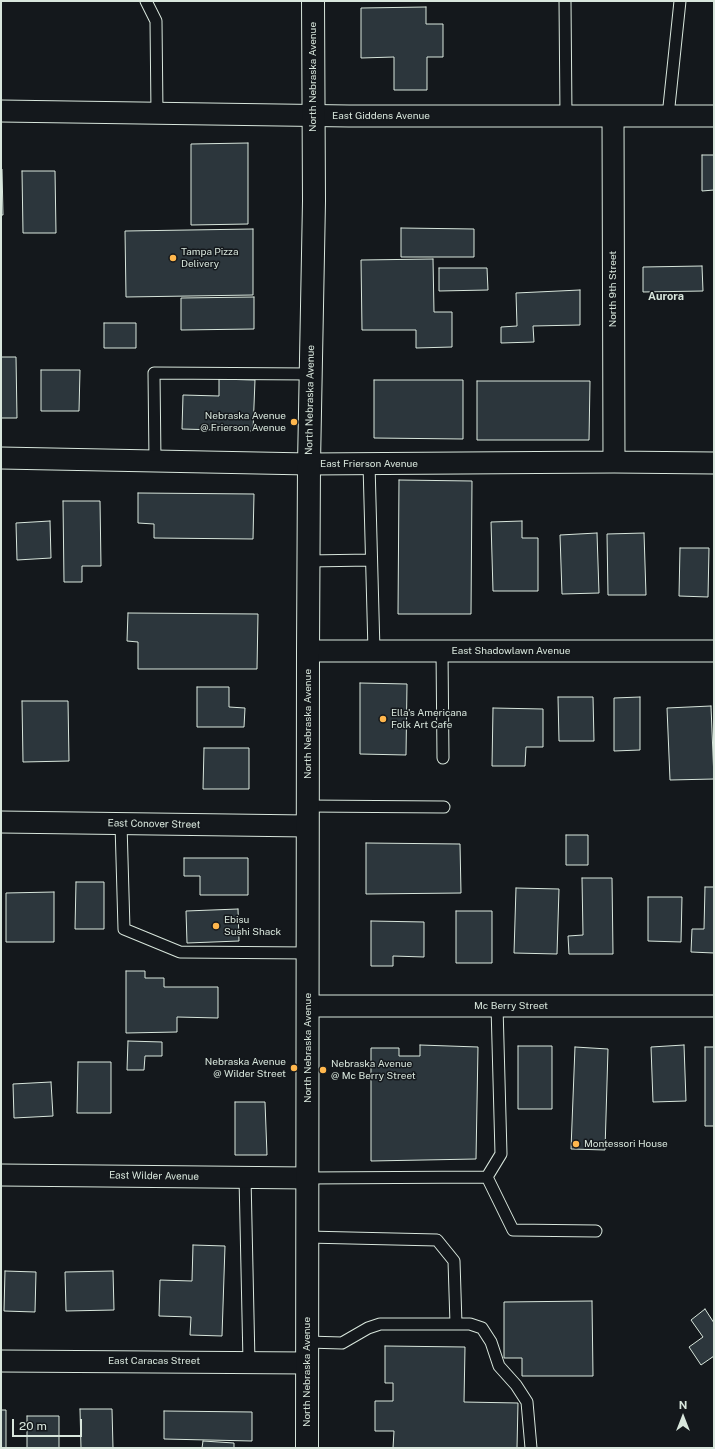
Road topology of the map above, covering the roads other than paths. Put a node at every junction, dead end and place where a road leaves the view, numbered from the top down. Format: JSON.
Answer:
{"nodes":[{"id":1,"x":146,"y":1,"type":"edge"},
{"id":2,"x":313,"y":1,"type":"edge"},
{"id":3,"x":565,"y":1,"type":"edge"},
{"id":4,"x":680,"y":1,"type":"edge"},
{"id":5,"x":1,"y":112,"type":"edge"},
{"id":6,"x":157,"y":113,"type":"junction"},
{"id":7,"x":314,"y":115,"type":"junction"},
{"id":8,"x":566,"y":116,"type":"junction"},
{"id":9,"x":668,"y":116,"type":"junction"},
{"id":10,"x":714,"y":116,"type":"edge"},
{"id":11,"x":613,"y":117,"type":"junction"},
{"id":12,"x":311,"y":374,"type":"junction"},
{"id":13,"x":1,"y":458,"type":"edge"},
{"id":14,"x":155,"y":461,"type":"junction"},
{"id":15,"x":614,"y":462,"type":"junction"},
{"id":16,"x":714,"y":463,"type":"edge"},
{"id":17,"x":309,"y":464,"type":"junction"},
{"id":18,"x":369,"y":464,"type":"junction"},
{"id":19,"x":371,"y":560,"type":"junction"},
{"id":20,"x":308,"y":561,"type":"junction"},
{"id":21,"x":308,"y":651,"type":"junction"},
{"id":22,"x":374,"y":651,"type":"junction"},
{"id":23,"x":442,"y":651,"type":"junction"},
{"id":24,"x":714,"y":651,"type":"edge"},
{"id":25,"x":443,"y":758,"type":"dead end"},
{"id":26,"x":444,"y":807,"type":"dead end"},
{"id":27,"x":308,"y":816,"type":"junction"},
{"id":28,"x":1,"y":822,"type":"edge"},
{"id":29,"x":121,"y":824,"type":"junction"},
{"id":30,"x":308,"y":953,"type":"junction"},
{"id":31,"x":308,"y":1006,"type":"junction"},
{"id":32,"x":497,"y":1006,"type":"junction"},
{"id":33,"x":714,"y":1006,"type":"edge"},
{"id":34,"x":1,"y":1175,"type":"edge"},
{"id":35,"x":245,"y":1177,"type":"junction"},
{"id":36,"x":487,"y":1177,"type":"junction"},
{"id":37,"x":308,"y":1178,"type":"junction"},
{"id":38,"x":596,"y":1231,"type":"dead end"},
{"id":39,"x":308,"y":1237,"type":"junction"},
{"id":40,"x":456,"y":1324,"type":"junction"},
{"id":41,"x":308,"y":1352,"type":"junction"},
{"id":42,"x":1,"y":1361,"type":"edge"},
{"id":43,"x":249,"y":1362,"type":"junction"},
{"id":44,"x":308,"y":1448,"type":"edge"},
{"id":45,"x":531,"y":1448,"type":"edge"}],
"edges":[{"from":1,"to":6,"type":"lane"},
{"from":2,"to":7,"type":"main road","name":"North Nebraska Avenue"},
{"from":3,"to":8,"type":"lane"},
{"from":4,"to":9,"type":"lane"},
{"from":5,"to":6,"type":"street","name":"East Giddens Avenue"},
{"from":6,"to":7,"type":"street","name":"East Giddens Avenue"},
{"from":7,"to":8,"type":"street","name":"East Giddens Avenue"},
{"from":7,"to":12,"type":"main road","name":"North Nebraska Avenue"},
{"from":8,"to":11,"type":"street","name":"East Giddens Avenue"},
{"from":9,"to":10,"type":"street","name":"East Giddens Avenue"},
{"from":9,"to":11,"type":"street","name":"East Giddens Avenue"},
{"from":11,"to":15,"type":"street","name":"North 9th Street"},
{"from":12,"to":14,"type":"lane"},
{"from":12,"to":17,"type":"main road","name":"North Nebraska Avenue"},
{"from":13,"to":14,"type":"street","name":"East Frierson Avenue"},
{"from":14,"to":17,"type":"street","name":"East Frierson Avenue"},
{"from":15,"to":16,"type":"street","name":"East Frierson Avenue"},
{"from":15,"to":18,"type":"street","name":"East Frierson Avenue"},
{"from":17,"to":18,"type":"street","name":"East Frierson Avenue"},
{"from":17,"to":20,"type":"main road","name":"North Nebraska Avenue"},
{"from":18,"to":19,"type":"lane"},
{"from":19,"to":20,"type":"lane"},
{"from":19,"to":22,"type":"lane"},
{"from":20,"to":21,"type":"main road","name":"North Nebraska Avenue"},
{"from":21,"to":22,"type":"street","name":"East Shadowlawn Avenue"},
{"from":21,"to":27,"type":"main road","name":"North Nebraska Avenue"},
{"from":22,"to":23,"type":"street","name":"East Shadowlawn Avenue"},
{"from":23,"to":24,"type":"street","name":"East Shadowlawn Avenue"},
{"from":23,"to":25,"type":"lane"},
{"from":26,"to":27,"type":"lane"},
{"from":27,"to":29,"type":"street","name":"East Conover Street"},
{"from":27,"to":30,"type":"main road","name":"North Nebraska Avenue"},
{"from":28,"to":29,"type":"street","name":"East Conover Street"},
{"from":29,"to":30,"type":"lane"},
{"from":30,"to":31,"type":"main road","name":"North Nebraska Avenue"},
{"from":31,"to":32,"type":"street","name":"Mc Berry Street"},
{"from":31,"to":37,"type":"main road","name":"North Nebraska Avenue"},
{"from":32,"to":33,"type":"street","name":"Mc Berry Street"},
{"from":32,"to":36,"type":"lane"},
{"from":34,"to":35,"type":"street","name":"East Wilder Avenue"},
{"from":35,"to":37,"type":"street","name":"East Wilder Avenue"},
{"from":35,"to":43,"type":"lane"},
{"from":36,"to":37,"type":"lane"},
{"from":36,"to":38,"type":"lane"},
{"from":37,"to":39,"type":"main road","name":"North Nebraska Avenue"},
{"from":39,"to":40,"type":"lane"},
{"from":39,"to":41,"type":"main road","name":"North Nebraska Avenue"},
{"from":40,"to":41,"type":"lane"},
{"from":40,"to":45,"type":"lane"},
{"from":41,"to":43,"type":"street","name":"East Caracas Street"},
{"from":41,"to":44,"type":"main road","name":"North Nebraska Avenue"},
{"from":42,"to":43,"type":"street","name":"East Caracas Street"}]}
